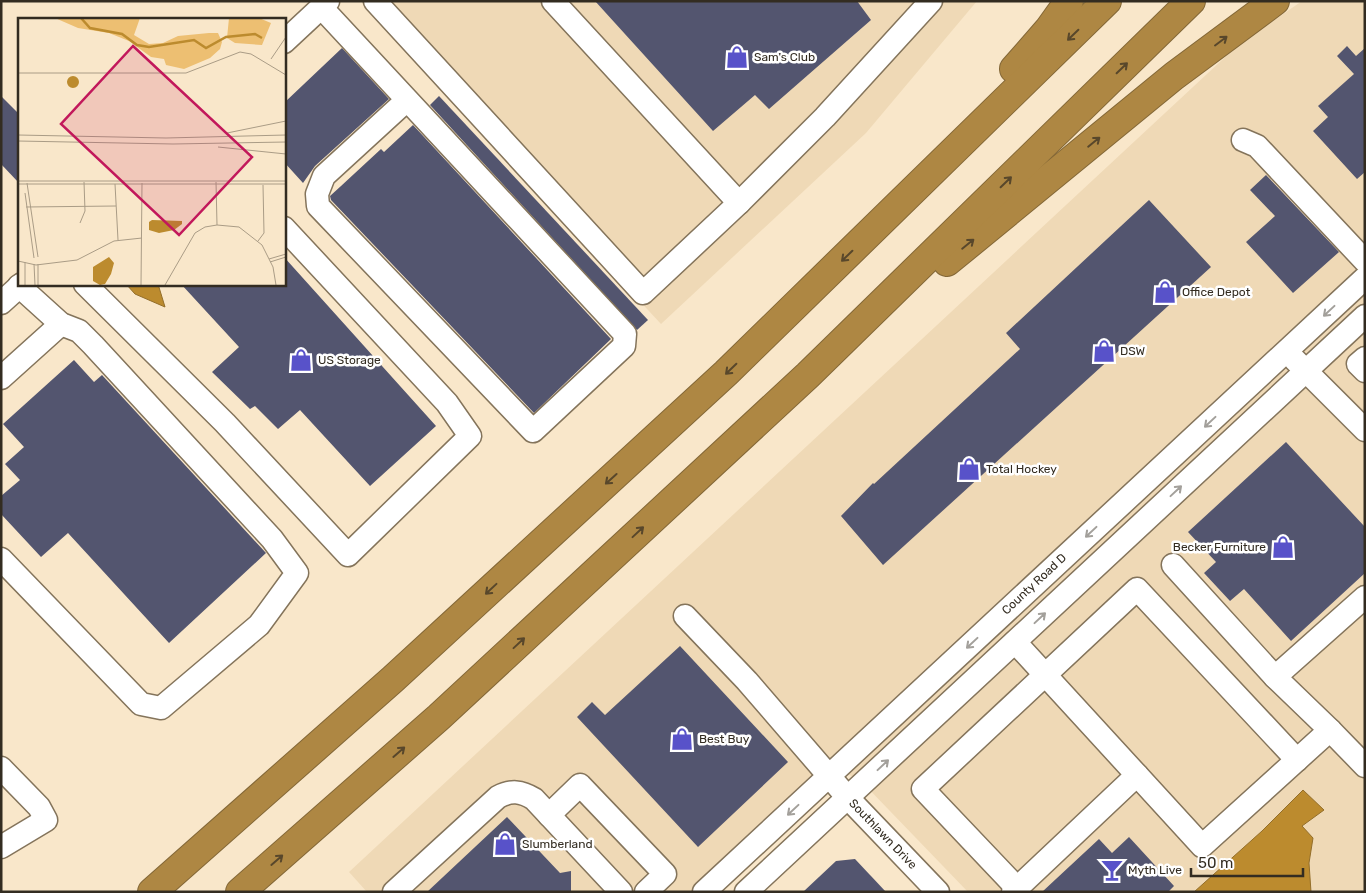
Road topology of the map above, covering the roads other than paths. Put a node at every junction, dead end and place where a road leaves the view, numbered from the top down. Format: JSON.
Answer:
{"nodes":[{"id":1,"x":375,"y":1,"type":"edge"},
{"id":2,"x":553,"y":1,"type":"edge"},
{"id":3,"x":931,"y":1,"type":"edge"},
{"id":4,"x":1069,"y":1,"type":"edge"},
{"id":5,"x":1108,"y":1,"type":"edge"},
{"id":6,"x":1191,"y":1,"type":"edge"},
{"id":7,"x":1275,"y":1,"type":"edge"},
{"id":8,"x":325,"y":4,"type":"edge"},
{"id":9,"x":285,"y":41,"type":"edge"},
{"id":10,"x":407,"y":100,"type":"junction"},
{"id":11,"x":1243,"y":140,"type":"dead end"},
{"id":12,"x":740,"y":203,"type":"junction"},
{"id":13,"x":882,"y":221,"type":"junction"},
{"id":14,"x":285,"y":229,"type":"edge"},
{"id":15,"x":1365,"y":261,"type":"edge"},
{"id":16,"x":1365,"y":278,"type":"edge"},
{"id":17,"x":21,"y":285,"type":"edge"},
{"id":18,"x":87,"y":285,"type":"edge"},
{"id":19,"x":1,"y":303,"type":"edge"},
{"id":20,"x":1365,"y":316,"type":"edge"},
{"id":21,"x":61,"y":324,"type":"junction"},
{"id":22,"x":1286,"y":352,"type":"junction"},
{"id":23,"x":1365,"y":358,"type":"edge"},
{"id":24,"x":1307,"y":369,"type":"junction"},
{"id":25,"x":1365,"y":371,"type":"edge"},
{"id":26,"x":808,"y":375,"type":"junction"},
{"id":27,"x":1,"y":378,"type":"edge"},
{"id":28,"x":1365,"y":430,"type":"edge"},
{"id":29,"x":1,"y":559,"type":"edge"},
{"id":30,"x":1173,"y":565,"type":"dead end"},
{"id":31,"x":1365,"y":597,"type":"edge"},
{"id":32,"x":685,"y":616,"type":"dead end"},
{"id":33,"x":1015,"y":642,"type":"junction"},
{"id":34,"x":1045,"y":675,"type":"junction"},
{"id":35,"x":1275,"y":677,"type":"junction"},
{"id":36,"x":1330,"y":730,"type":"junction"},
{"id":37,"x":1297,"y":760,"type":"junction"},
{"id":38,"x":1365,"y":766,"type":"edge"},
{"id":39,"x":1,"y":768,"type":"edge"},
{"id":40,"x":1137,"y":775,"type":"junction"},
{"id":41,"x":829,"y":776,"type":"junction"},
{"id":42,"x":848,"y":798,"type":"junction"},
{"id":43,"x":549,"y":815,"type":"junction"},
{"id":44,"x":1,"y":847,"type":"edge"},
{"id":45,"x":1015,"y":890,"type":"edge"},
{"id":46,"x":152,"y":892,"type":"edge"},
{"id":47,"x":240,"y":892,"type":"edge"},
{"id":48,"x":394,"y":892,"type":"edge"},
{"id":49,"x":621,"y":892,"type":"edge"},
{"id":50,"x":646,"y":892,"type":"edge"},
{"id":51,"x":704,"y":892,"type":"edge"},
{"id":52,"x":746,"y":892,"type":"edge"},
{"id":53,"x":938,"y":892,"type":"edge"}],
"edges":[{"from":1,"to":12,"type":"street"},
{"from":2,"to":12,"type":"street"},
{"from":3,"to":12,"type":"street"},
{"from":4,"to":13,"type":"highway"},
{"from":5,"to":13,"type":"highway","one_way":true},
{"from":26,"to":6,"type":"highway","one_way":true},
{"from":26,"to":7,"type":"highway","one_way":true},
{"from":8,"to":9,"type":"street"},
{"from":8,"to":10,"type":"street"},
{"from":10,"to":10,"type":"street"},
{"from":11,"to":15,"type":"street"},
{"from":13,"to":46,"type":"highway","one_way":true},
{"from":14,"to":18,"type":"street"},
{"from":16,"to":22,"type":"street","name":"County Road D","one_way":true},
{"from":17,"to":19,"type":"street"},
{"from":17,"to":21,"type":"street"},
{"from":20,"to":24,"type":"street"},
{"from":21,"to":27,"type":"street"},
{"from":21,"to":29,"type":"street"},
{"from":22,"to":24,"type":"street"},
{"from":22,"to":41,"type":"street","name":"County Road D","one_way":true},
{"from":23,"to":25,"type":"street"},
{"from":24,"to":28,"type":"street"},
{"from":33,"to":24,"type":"street","one_way":true},
{"from":47,"to":26,"type":"highway","one_way":true},
{"from":30,"to":35,"type":"street"},
{"from":31,"to":35,"type":"street"},
{"from":32,"to":41,"type":"street","name":"Southlawn Drive"},
{"from":33,"to":34,"type":"street"},
{"from":42,"to":33,"type":"street","one_way":true},
{"from":34,"to":37,"type":"street"},
{"from":34,"to":40,"type":"street"},
{"from":34,"to":45,"type":"street"},
{"from":35,"to":36,"type":"street"},
{"from":36,"to":37,"type":"street"},
{"from":36,"to":38,"type":"street"},
{"from":37,"to":40,"type":"street"},
{"from":39,"to":44,"type":"street"},
{"from":40,"to":45,"type":"street"},
{"from":41,"to":42,"type":"street","name":"Southlawn Drive"},
{"from":41,"to":51,"type":"street","name":"County Road D","one_way":true},
{"from":42,"to":52,"type":"street"},
{"from":42,"to":53,"type":"street","name":"Southlawn Drive"},
{"from":43,"to":48,"type":"street"},
{"from":43,"to":49,"type":"street"},
{"from":43,"to":50,"type":"street"}]}
